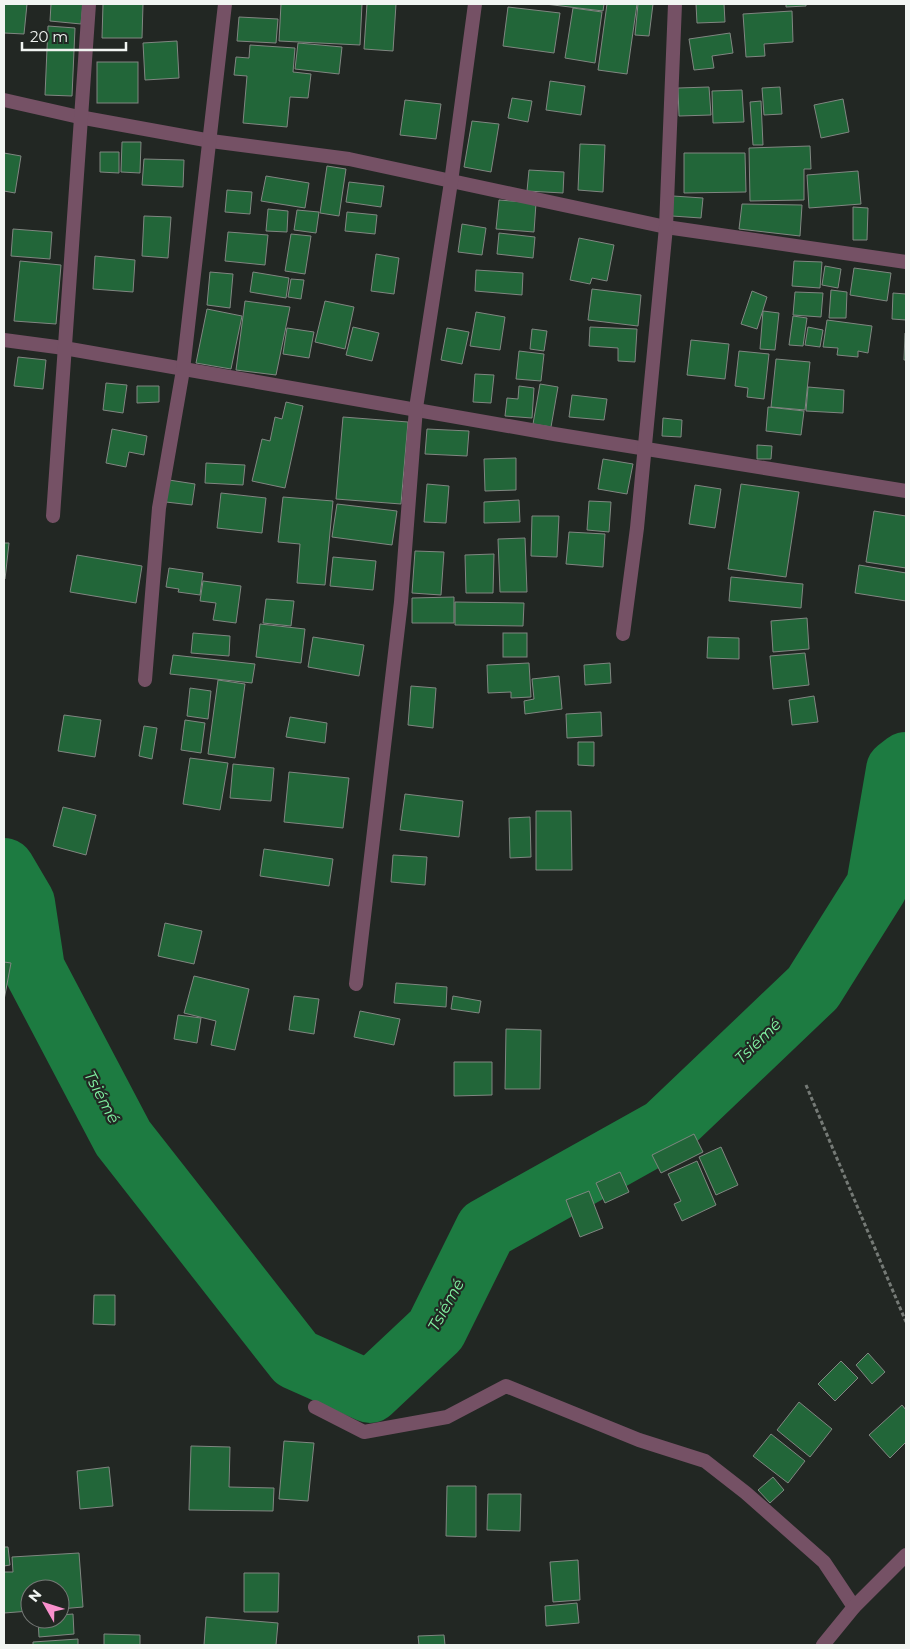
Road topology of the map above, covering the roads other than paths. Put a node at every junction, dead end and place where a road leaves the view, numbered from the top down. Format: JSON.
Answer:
{"nodes":[{"id":1,"x":89,"y":4,"type":"edge"},
{"id":2,"x":225,"y":4,"type":"edge"},
{"id":3,"x":475,"y":4,"type":"edge"},
{"id":4,"x":675,"y":4,"type":"edge"},
{"id":5,"x":4,"y":100,"type":"edge"},
{"id":6,"x":79,"y":117,"type":"junction"},
{"id":7,"x":211,"y":141,"type":"junction"},
{"id":8,"x":452,"y":182,"type":"junction"},
{"id":9,"x":666,"y":228,"type":"junction"},
{"id":10,"x":906,"y":262,"type":"edge"},
{"id":11,"x":4,"y":340,"type":"edge"},
{"id":12,"x":64,"y":348,"type":"junction"},
{"id":13,"x":183,"y":370,"type":"junction"},
{"id":14,"x":416,"y":408,"type":"junction"},
{"id":15,"x":645,"y":447,"type":"junction"},
{"id":16,"x":906,"y":491,"type":"edge"},
{"id":17,"x":53,"y":516,"type":"dead end"},
{"id":18,"x":623,"y":634,"type":"dead end"},
{"id":19,"x":145,"y":680,"type":"dead end"},
{"id":20,"x":356,"y":984,"type":"dead end"},
{"id":21,"x":315,"y":1407,"type":"dead end"},
{"id":22,"x":906,"y":1555,"type":"edge"},
{"id":23,"x":854,"y":1607,"type":"junction"},
{"id":24,"x":822,"y":1645,"type":"edge"}],
"edges":[{"from":1,"to":6,"type":"street"},
{"from":2,"to":7,"type":"street"},
{"from":3,"to":8,"type":"street"},
{"from":4,"to":9,"type":"street"},
{"from":5,"to":6,"type":"street"},
{"from":6,"to":7,"type":"street"},
{"from":6,"to":12,"type":"street"},
{"from":7,"to":8,"type":"street"},
{"from":7,"to":13,"type":"street"},
{"from":8,"to":9,"type":"street"},
{"from":8,"to":14,"type":"street"},
{"from":9,"to":10,"type":"street"},
{"from":9,"to":15,"type":"street"},
{"from":11,"to":12,"type":"street"},
{"from":12,"to":13,"type":"street"},
{"from":12,"to":17,"type":"street"},
{"from":13,"to":14,"type":"street"},
{"from":13,"to":19,"type":"street"},
{"from":14,"to":15,"type":"street"},
{"from":14,"to":20,"type":"street"},
{"from":15,"to":16,"type":"street"},
{"from":15,"to":18,"type":"street"},
{"from":21,"to":23,"type":"street"},
{"from":22,"to":23,"type":"street"},
{"from":23,"to":24,"type":"street"}]}
